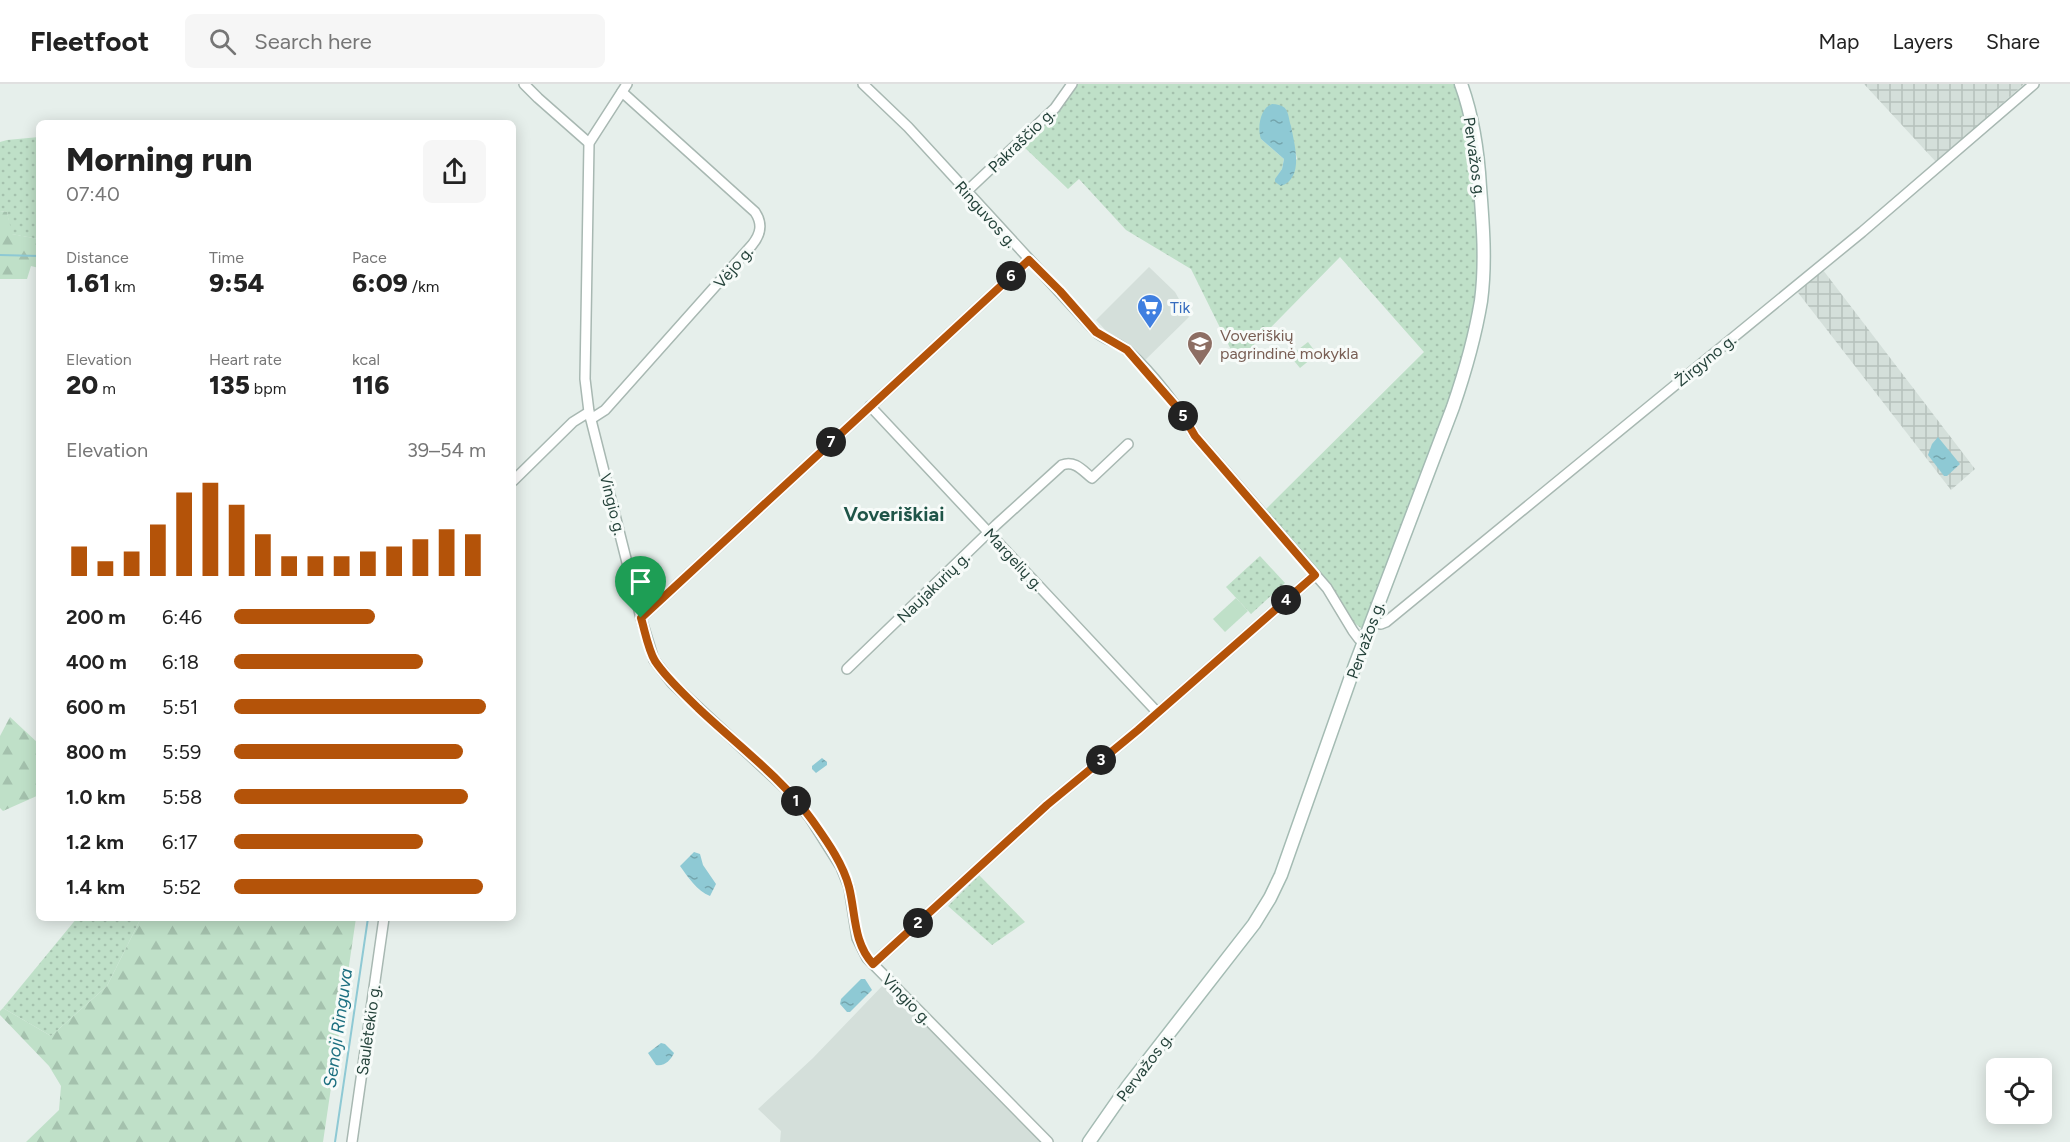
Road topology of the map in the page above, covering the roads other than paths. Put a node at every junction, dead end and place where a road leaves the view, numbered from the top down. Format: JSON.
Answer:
{"nodes":[{"id":1,"x":525,"y":84,"type":"edge"},
{"id":2,"x":863,"y":84,"type":"edge"},
{"id":3,"x":1072,"y":84,"type":"edge"},
{"id":4,"x":1461,"y":84,"type":"edge"},
{"id":5,"x":2034,"y":84,"type":"edge"},
{"id":6,"x":625,"y":88,"type":"edge"},
{"id":7,"x":589,"y":143,"type":"junction"},
{"id":8,"x":966,"y":192,"type":"junction"},
{"id":9,"x":1029,"y":260,"type":"junction"},
{"id":10,"x":870,"y":406,"type":"junction"},
{"id":11,"x":590,"y":416,"type":"junction"},
{"id":12,"x":1128,"y":444,"type":"dead end"},
{"id":13,"x":516,"y":478,"type":"edge"},
{"id":14,"x":990,"y":533,"type":"junction"},
{"id":15,"x":1315,"y":575,"type":"junction"},
{"id":16,"x":641,"y":618,"type":"junction"},
{"id":17,"x":1371,"y":622,"type":"junction"},
{"id":18,"x":1364,"y":641,"type":"junction"},
{"id":19,"x":847,"y":669,"type":"dead end"},
{"id":20,"x":1157,"y":712,"type":"junction"},
{"id":21,"x":384,"y":921,"type":"edge"},
{"id":22,"x":873,"y":964,"type":"junction"},
{"id":23,"x":352,"y":1142,"type":"edge"},
{"id":24,"x":1048,"y":1142,"type":"edge"},
{"id":25,"x":1089,"y":1142,"type":"edge"}],
"edges":[{"from":1,"to":7,"type":"street"},
{"from":2,"to":8,"type":"street","name":"Ringuvos g."},
{"from":3,"to":8,"type":"street","name":"Pakraščio g."},
{"from":4,"to":17,"type":"main road","name":"Pervažos g."},
{"from":5,"to":17,"type":"street","name":"Žirgyno g."},
{"from":6,"to":7,"type":"street"},
{"from":6,"to":11,"type":"street","name":"Vėjo g."},
{"from":7,"to":11,"type":"street","name":"Vingio g."},
{"from":8,"to":9,"type":"street","name":"Ringuvos g."},
{"from":9,"to":10,"type":"street"},
{"from":9,"to":15,"type":"street","name":"Ringuvos g."},
{"from":10,"to":14,"type":"street","name":"Margelių g."},
{"from":10,"to":16,"type":"street"},
{"from":11,"to":13,"type":"street"},
{"from":11,"to":16,"type":"street","name":"Vingio g."},
{"from":12,"to":14,"type":"street","name":"Naujakurių g."},
{"from":14,"to":19,"type":"street","name":"Naujakurių g."},
{"from":14,"to":20,"type":"street","name":"Margelių g."},
{"from":15,"to":18,"type":"street","name":"Ringuvos g."},
{"from":15,"to":20,"type":"street"},
{"from":16,"to":22,"type":"street","name":"Vingio g."},
{"from":17,"to":18,"type":"main road","name":"Pervažos g."},
{"from":18,"to":25,"type":"main road","name":"Pervažos g."},
{"from":20,"to":22,"type":"street"},
{"from":21,"to":23,"type":"street","name":"Saulėtekio g."},
{"from":22,"to":24,"type":"street","name":"Vingio g."}]}
